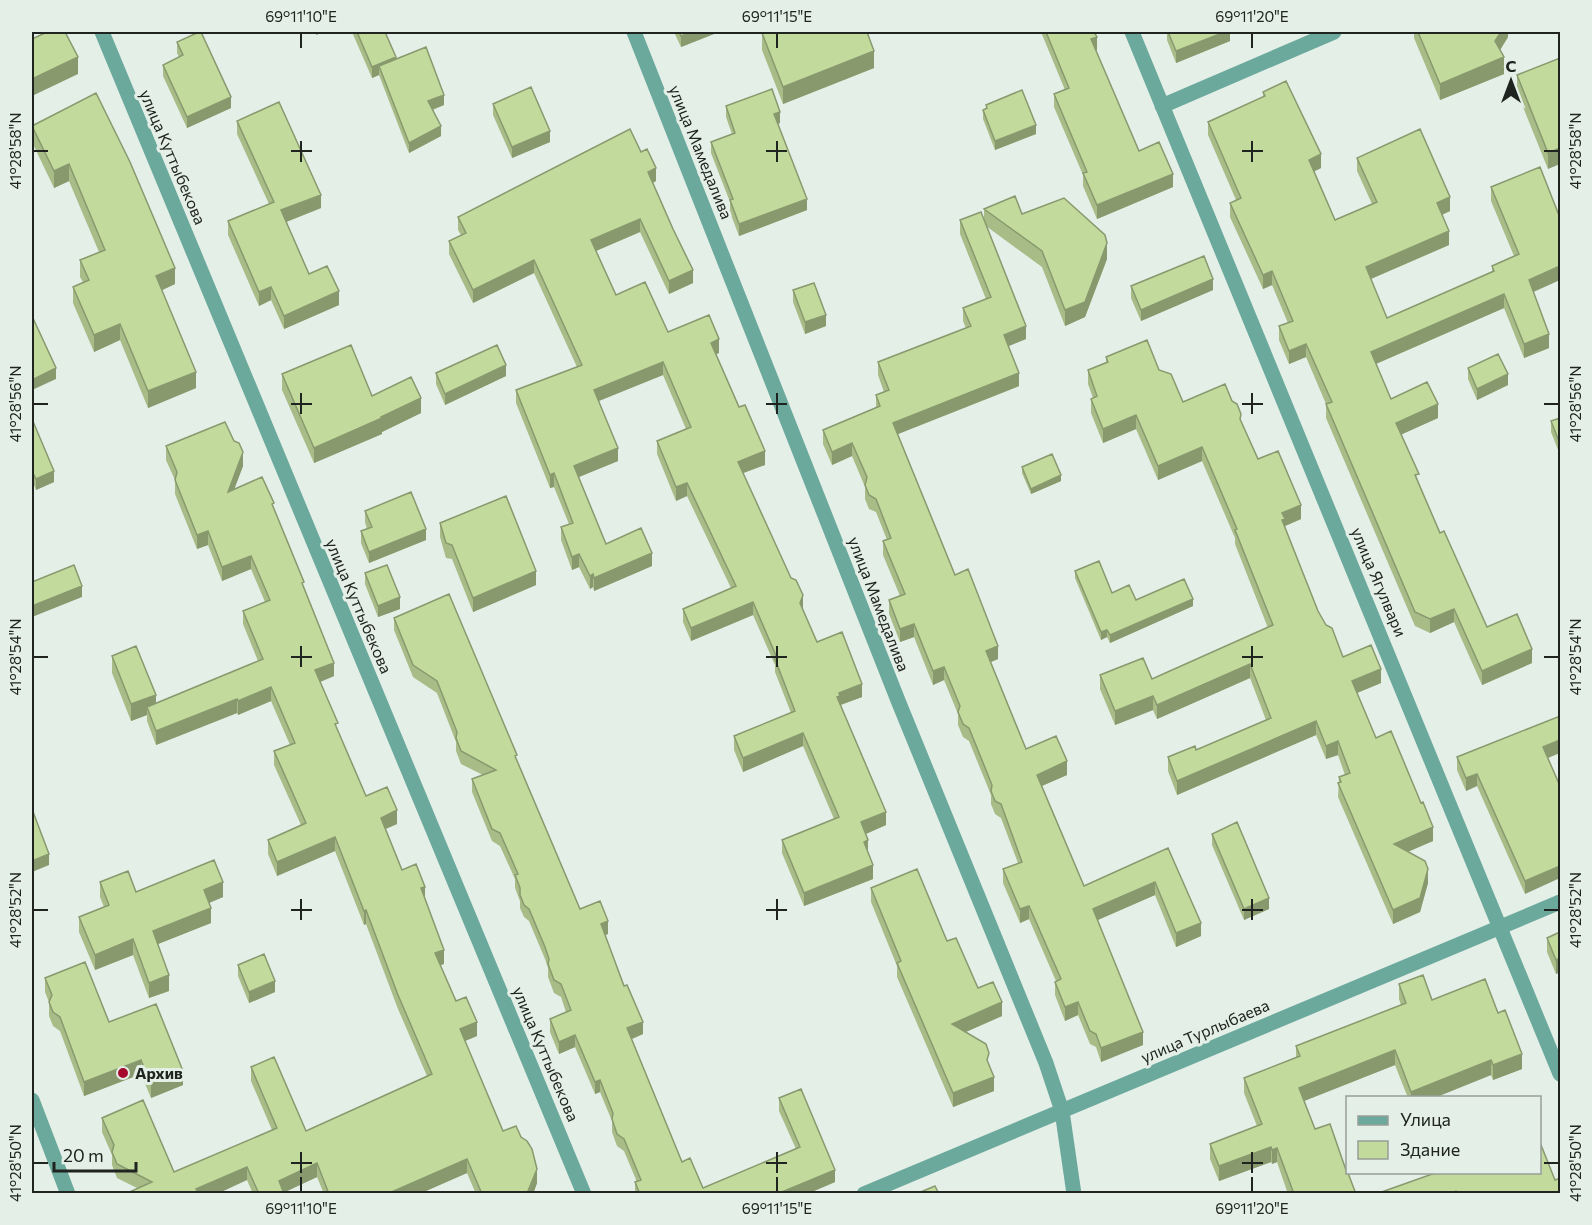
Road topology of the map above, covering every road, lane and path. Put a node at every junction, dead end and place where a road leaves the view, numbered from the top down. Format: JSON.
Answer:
{"nodes":[{"id":1,"x":102,"y":32,"type":"edge"},
{"id":2,"x":634,"y":32,"type":"edge"},
{"id":3,"x":1132,"y":32,"type":"edge"},
{"id":4,"x":1334,"y":32,"type":"edge"},
{"id":5,"x":1162,"y":106,"type":"junction"},
{"id":6,"x":1560,"y":902,"type":"edge"},
{"id":7,"x":1500,"y":926,"type":"junction"},
{"id":8,"x":1560,"y":1074,"type":"edge"},
{"id":9,"x":32,"y":1100,"type":"edge"},
{"id":10,"x":1062,"y":1111,"type":"junction"},
{"id":11,"x":68,"y":1194,"type":"edge"},
{"id":12,"x":584,"y":1194,"type":"edge"},
{"id":13,"x":864,"y":1194,"type":"edge"},
{"id":14,"x":1074,"y":1194,"type":"edge"}],
"edges":[{"from":1,"to":12,"type":"street","name":"улица Куттыбекова"},
{"from":2,"to":10,"type":"street","name":"улица Мамедалива"},
{"from":3,"to":5,"type":"street","name":"улица Ягулвари"},
{"from":4,"to":5,"type":"street"},
{"from":5,"to":7,"type":"street","name":"улица Ягулвари"},
{"from":6,"to":7,"type":"street","name":"улица Турлыбаева"},
{"from":7,"to":8,"type":"street","name":"улица Ягулвари"},
{"from":7,"to":10,"type":"street","name":"улица Турлыбаева"},
{"from":9,"to":11,"type":"street"},
{"from":10,"to":13,"type":"street","name":"улица Турлыбаева"},
{"from":10,"to":14,"type":"street","name":"улица Мамедалива"}]}
